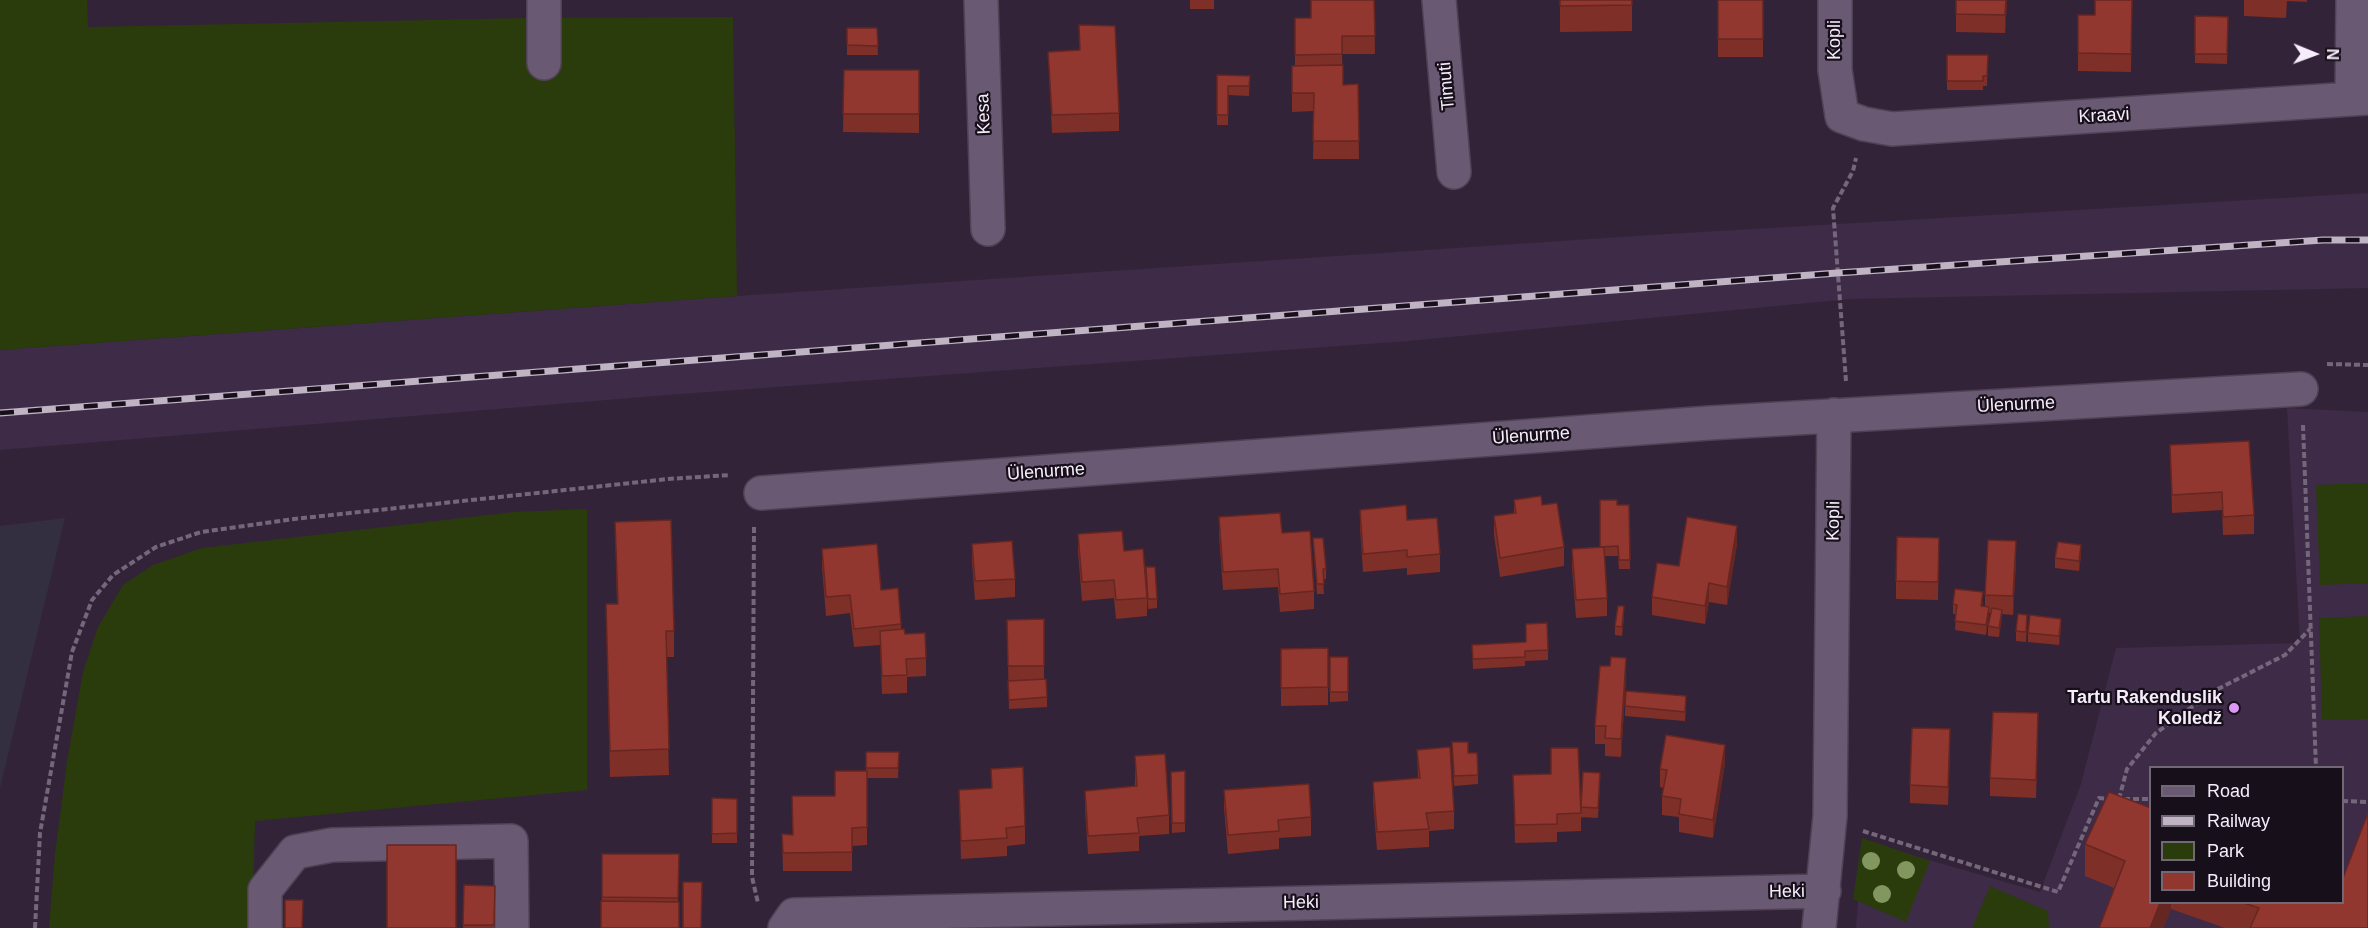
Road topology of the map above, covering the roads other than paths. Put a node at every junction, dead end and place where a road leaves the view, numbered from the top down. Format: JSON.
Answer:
{"nodes":[{"id":1,"x":544,"y":0,"type":"edge"},
{"id":2,"x":981,"y":0,"type":"edge"},
{"id":3,"x":1439,"y":0,"type":"edge"},
{"id":4,"x":1835,"y":0,"type":"edge"},
{"id":5,"x":2354,"y":0,"type":"edge"},
{"id":6,"x":544,"y":63,"type":"dead end"},
{"id":7,"x":2360,"y":99,"type":"edge"},
{"id":8,"x":1853,"y":120,"type":"joint"},
{"id":9,"x":1454,"y":172,"type":"dead end"},
{"id":10,"x":988,"y":229,"type":"dead end"},
{"id":11,"x":2301,"y":389,"type":"road end"},
{"id":12,"x":1834,"y":415,"type":"junction"},
{"id":13,"x":761,"y":494,"type":"road end"},
{"id":14,"x":1824,"y":891,"type":"junction"},
{"id":15,"x":265,"y":928,"type":"edge"},
{"id":16,"x":512,"y":928,"type":"edge"},
{"id":17,"x":785,"y":928,"type":"edge"},
{"id":18,"x":1819,"y":928,"type":"edge"}],
"edges":[{"from":1,"to":6,"type":"street"},
{"from":2,"to":10,"type":"street","name":"Kesa"},
{"from":3,"to":9,"type":"street","name":"Timuti"},
{"from":4,"to":8,"type":"street","name":"Kopli"},
{"from":5,"to":7,"type":"street"},
{"from":7,"to":8,"type":"street","name":"Kraavi"},
{"from":11,"to":12,"type":"street","name":"Ülenurme"},
{"from":12,"to":13,"type":"street","name":"Ülenurme"},
{"from":12,"to":14,"type":"street","name":"Kopli"},
{"from":14,"to":17,"type":"street","name":"Heki"},
{"from":14,"to":18,"type":"street","name":"Kopli"},
{"from":15,"to":16,"type":"street"}]}
